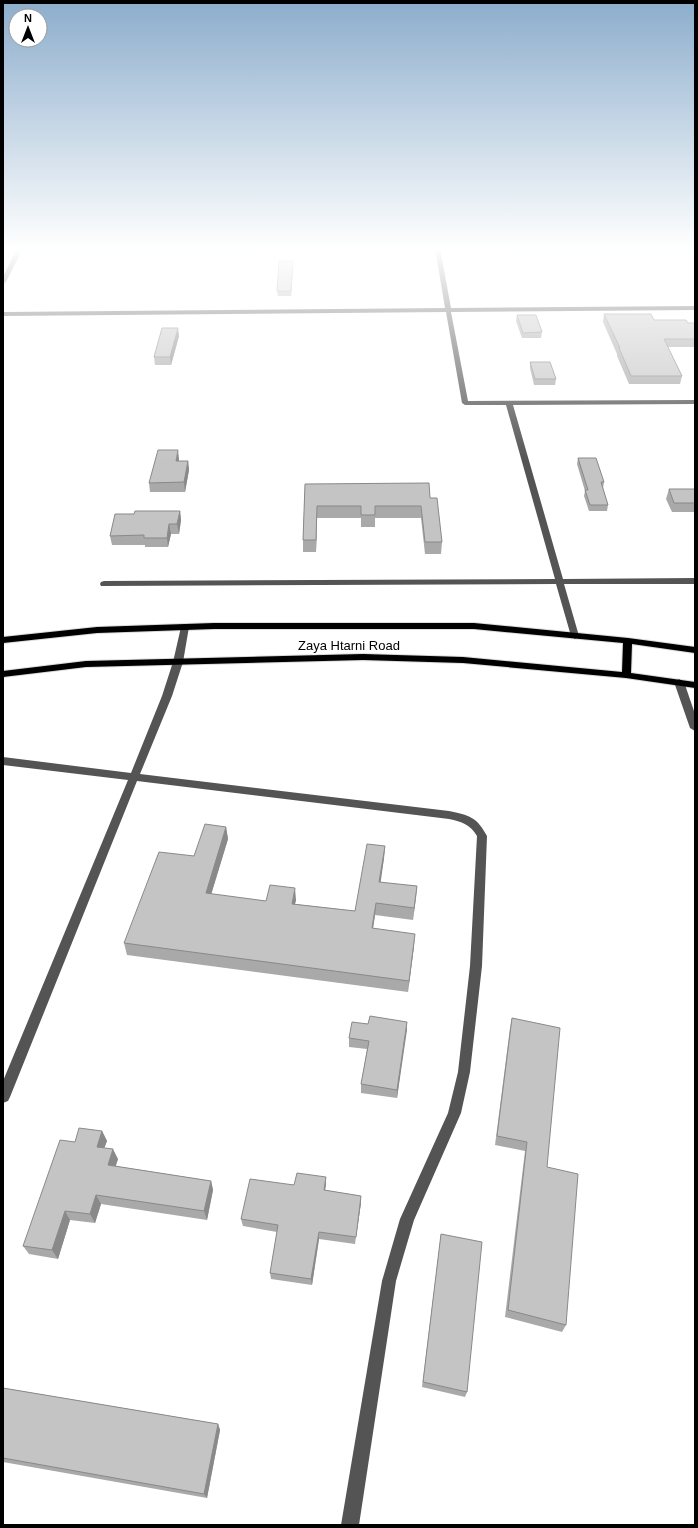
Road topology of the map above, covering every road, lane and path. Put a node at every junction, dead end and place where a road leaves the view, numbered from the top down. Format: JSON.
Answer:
{"nodes":[{"id":1,"x":451,"y":319,"type":"edge"},
{"id":2,"x":695,"y":402,"type":"edge"},
{"id":3,"x":509,"y":403,"type":"junction"},
{"id":4,"x":559,"y":581,"type":"junction"},
{"id":5,"x":695,"y":581,"type":"edge"},
{"id":6,"x":104,"y":584,"type":"dead end"},
{"id":7,"x":185,"y":627,"type":"junction"},
{"id":8,"x":575,"y":636,"type":"junction"},
{"id":9,"x":3,"y":640,"type":"edge"},
{"id":10,"x":628,"y":641,"type":"junction"},
{"id":11,"x":695,"y":650,"type":"edge"},
{"id":12,"x":178,"y":662,"type":"junction"},
{"id":13,"x":3,"y":674,"type":"edge"},
{"id":14,"x":626,"y":675,"type":"junction"},
{"id":15,"x":679,"y":682,"type":"junction"},
{"id":16,"x":695,"y":685,"type":"edge"},
{"id":17,"x":695,"y":728,"type":"edge"},
{"id":18,"x":3,"y":761,"type":"edge"},
{"id":19,"x":134,"y":776,"type":"junction"},
{"id":20,"x":3,"y":1097,"type":"edge"},
{"id":21,"x":350,"y":1525,"type":"edge"}],
"edges":[{"from":1,"to":3,"type":"street"},
{"from":2,"to":3,"type":"street"},
{"from":3,"to":4,"type":"street"},
{"from":4,"to":5,"type":"street"},
{"from":4,"to":6,"type":"street"},
{"from":4,"to":8,"type":"street"},
{"from":7,"to":8,"type":"main road","name":"Zaya Htarni Road"},
{"from":7,"to":9,"type":"main road","name":"Zaya Htarni Road"},
{"from":7,"to":12,"type":"street"},
{"from":8,"to":10,"type":"main road","name":"Zaya Htarni Road"},
{"from":10,"to":11,"type":"main road","name":"Zaya Htarni Road"},
{"from":10,"to":14,"type":"main road"},
{"from":12,"to":13,"type":"main road","name":"Zaya Htarni Road"},
{"from":12,"to":14,"type":"main road","name":"Zaya Htarni Road"},
{"from":12,"to":19,"type":"street"},
{"from":14,"to":15,"type":"main road","name":"Zaya Htarni Road"},
{"from":15,"to":16,"type":"main road","name":"Zaya Htarni Road"},
{"from":15,"to":17,"type":"street"},
{"from":18,"to":19,"type":"street"},
{"from":19,"to":20,"type":"street"},
{"from":19,"to":21,"type":"street"}]}
